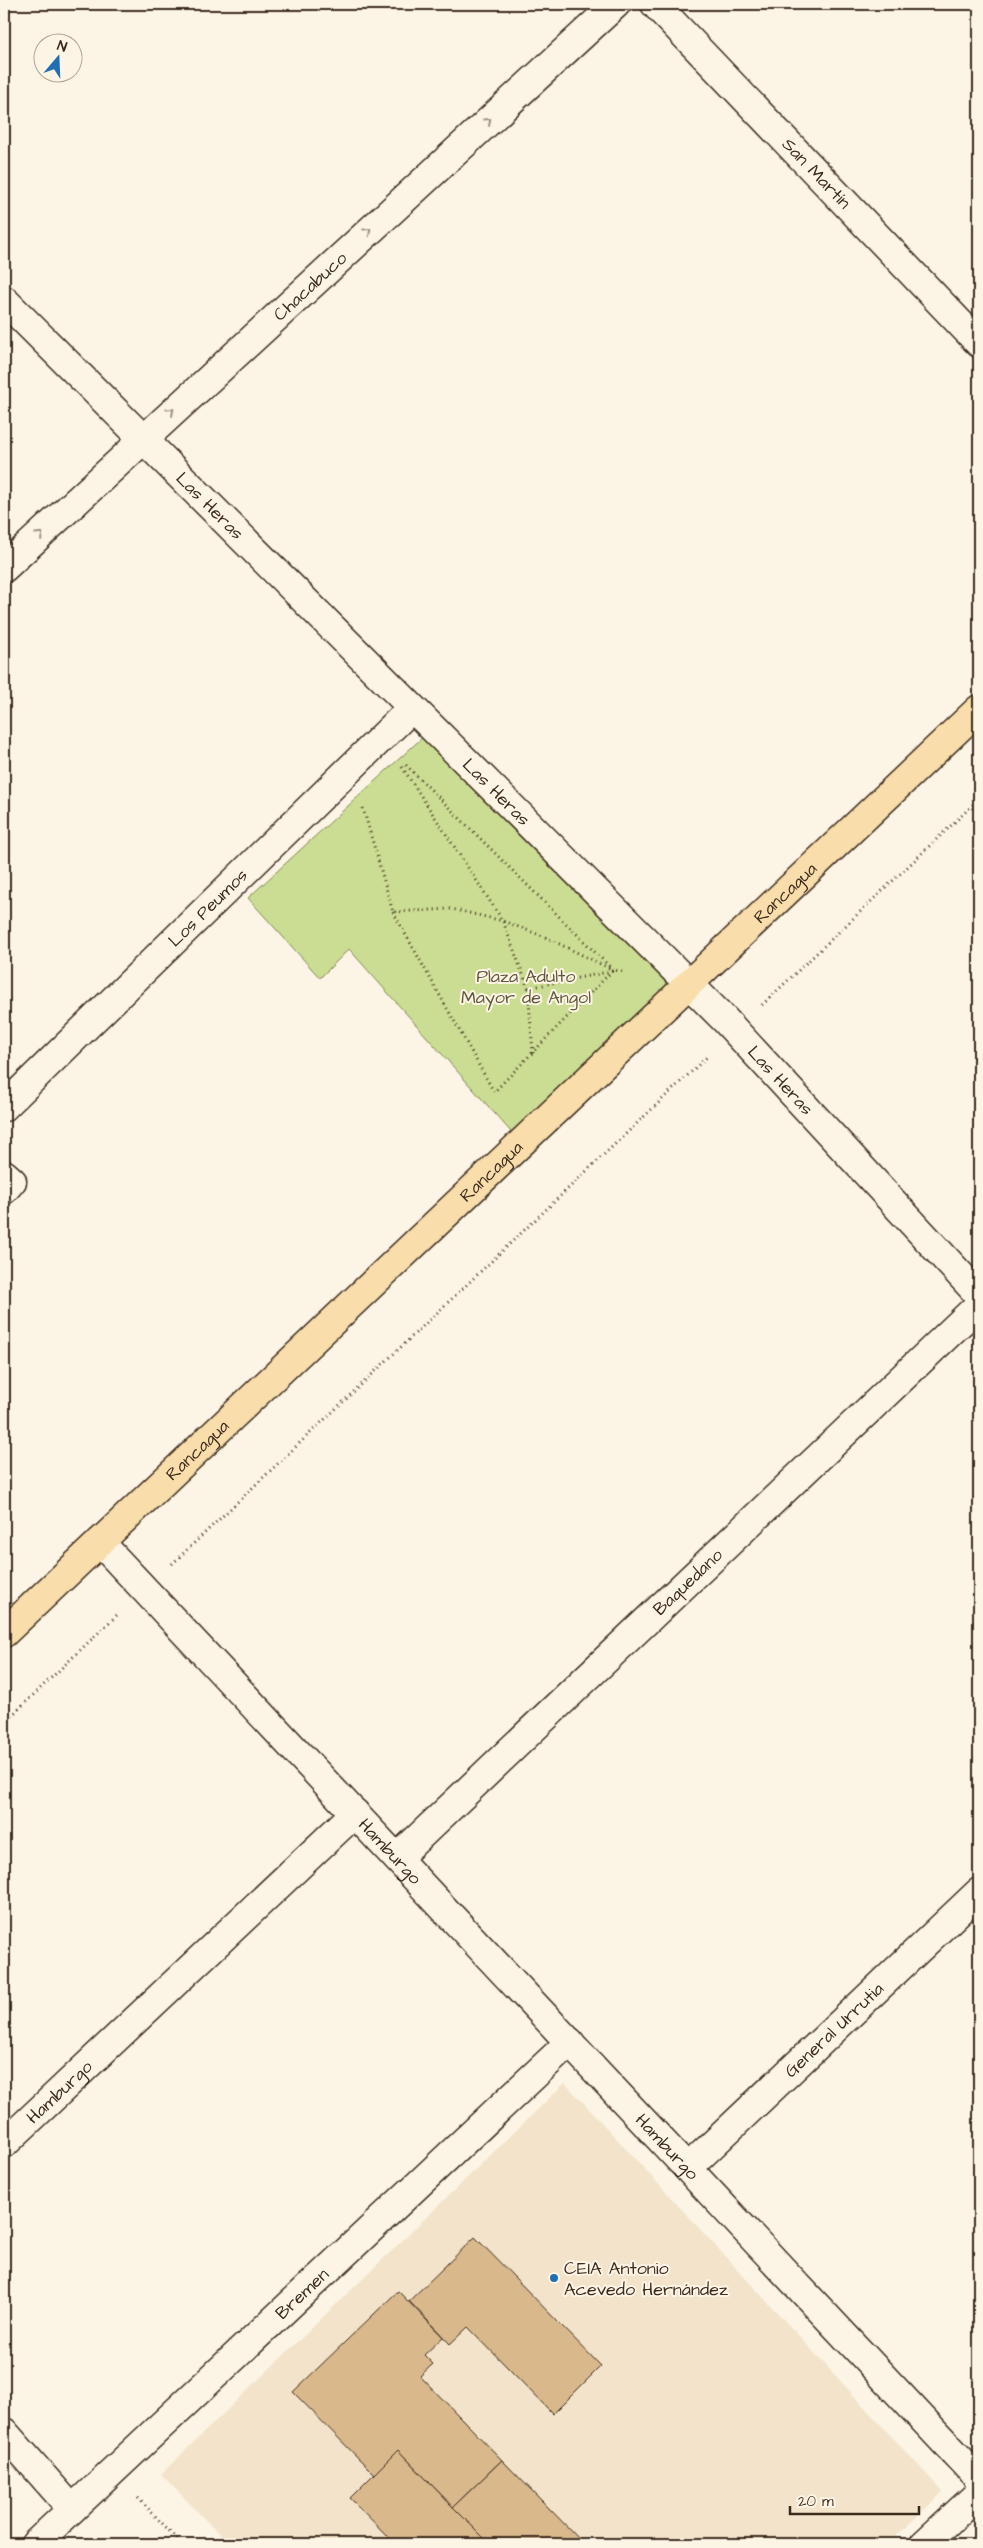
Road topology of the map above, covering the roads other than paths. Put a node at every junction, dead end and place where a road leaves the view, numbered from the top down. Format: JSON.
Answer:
{"nodes":[{"id":1,"x":616,"y":4,"type":"edge"},
{"id":2,"x":655,"y":4,"type":"edge"},
{"id":3,"x":4,"y":300,"type":"edge"},
{"id":4,"x":979,"y":343,"type":"edge"},
{"id":5,"x":142,"y":438,"type":"junction"},
{"id":6,"x":4,"y":568,"type":"edge"},
{"id":7,"x":412,"y":708,"type":"junction"},
{"id":8,"x":979,"y":709,"type":"edge"},
{"id":9,"x":689,"y":984,"type":"junction"},
{"id":10,"x":4,"y":1107,"type":"edge"},
{"id":11,"x":979,"y":1295,"type":"edge"},
{"id":12,"x":979,"y":1306,"type":"edge"},
{"id":13,"x":100,"y":1542,"type":"junction"},
{"id":14,"x":4,"y":1633,"type":"edge"},
{"id":15,"x":354,"y":1813,"type":"junction"},
{"id":16,"x":397,"y":1858,"type":"junction"},
{"id":17,"x":979,"y":1892,"type":"edge"},
{"id":18,"x":570,"y":2042,"type":"junction"},
{"id":19,"x":4,"y":2144,"type":"edge"},
{"id":20,"x":688,"y":2168,"type":"junction"},
{"id":21,"x":4,"y":2432,"type":"edge"},
{"id":22,"x":979,"y":2479,"type":"edge"},
{"id":23,"x":979,"y":2493,"type":"edge"},
{"id":24,"x":72,"y":2509,"type":"junction"},
{"id":25,"x":35,"y":2544,"type":"edge"},
{"id":26,"x":924,"y":2544,"type":"edge"}],
"edges":[{"from":5,"to":1,"type":"street","name":"Chacabuco","one_way":true},
{"from":2,"to":4,"type":"street","name":"San Martín"},
{"from":3,"to":5,"type":"street","name":"Las Heras"},
{"from":6,"to":5,"type":"street","name":"Chacabuco","one_way":true},
{"from":5,"to":7,"type":"street","name":"Las Heras"},
{"from":7,"to":9,"type":"street","name":"Las Heras"},
{"from":7,"to":10,"type":"street","name":"Los Peumos"},
{"from":8,"to":9,"type":"main road","name":"Rancagua"},
{"from":9,"to":11,"type":"street","name":"Las Heras"},
{"from":9,"to":13,"type":"main road","name":"Rancagua"},
{"from":12,"to":16,"type":"street","name":"Baquedano"},
{"from":13,"to":14,"type":"main road","name":"Rancagua"},
{"from":13,"to":15,"type":"street","name":"Hamburgo"},
{"from":15,"to":16,"type":"street","name":"Hamburgo"},
{"from":15,"to":19,"type":"street","name":"Hamburgo"},
{"from":16,"to":18,"type":"street","name":"Hamburgo"},
{"from":17,"to":20,"type":"street","name":"General Urrutia"},
{"from":18,"to":20,"type":"street","name":"Hamburgo"},
{"from":18,"to":24,"type":"street","name":"Bremen"},
{"from":20,"to":22,"type":"street","name":"Hamburgo"},
{"from":21,"to":24,"type":"street"},
{"from":23,"to":26,"type":"street"},
{"from":24,"to":25,"type":"street","name":"Bremen"}]}
